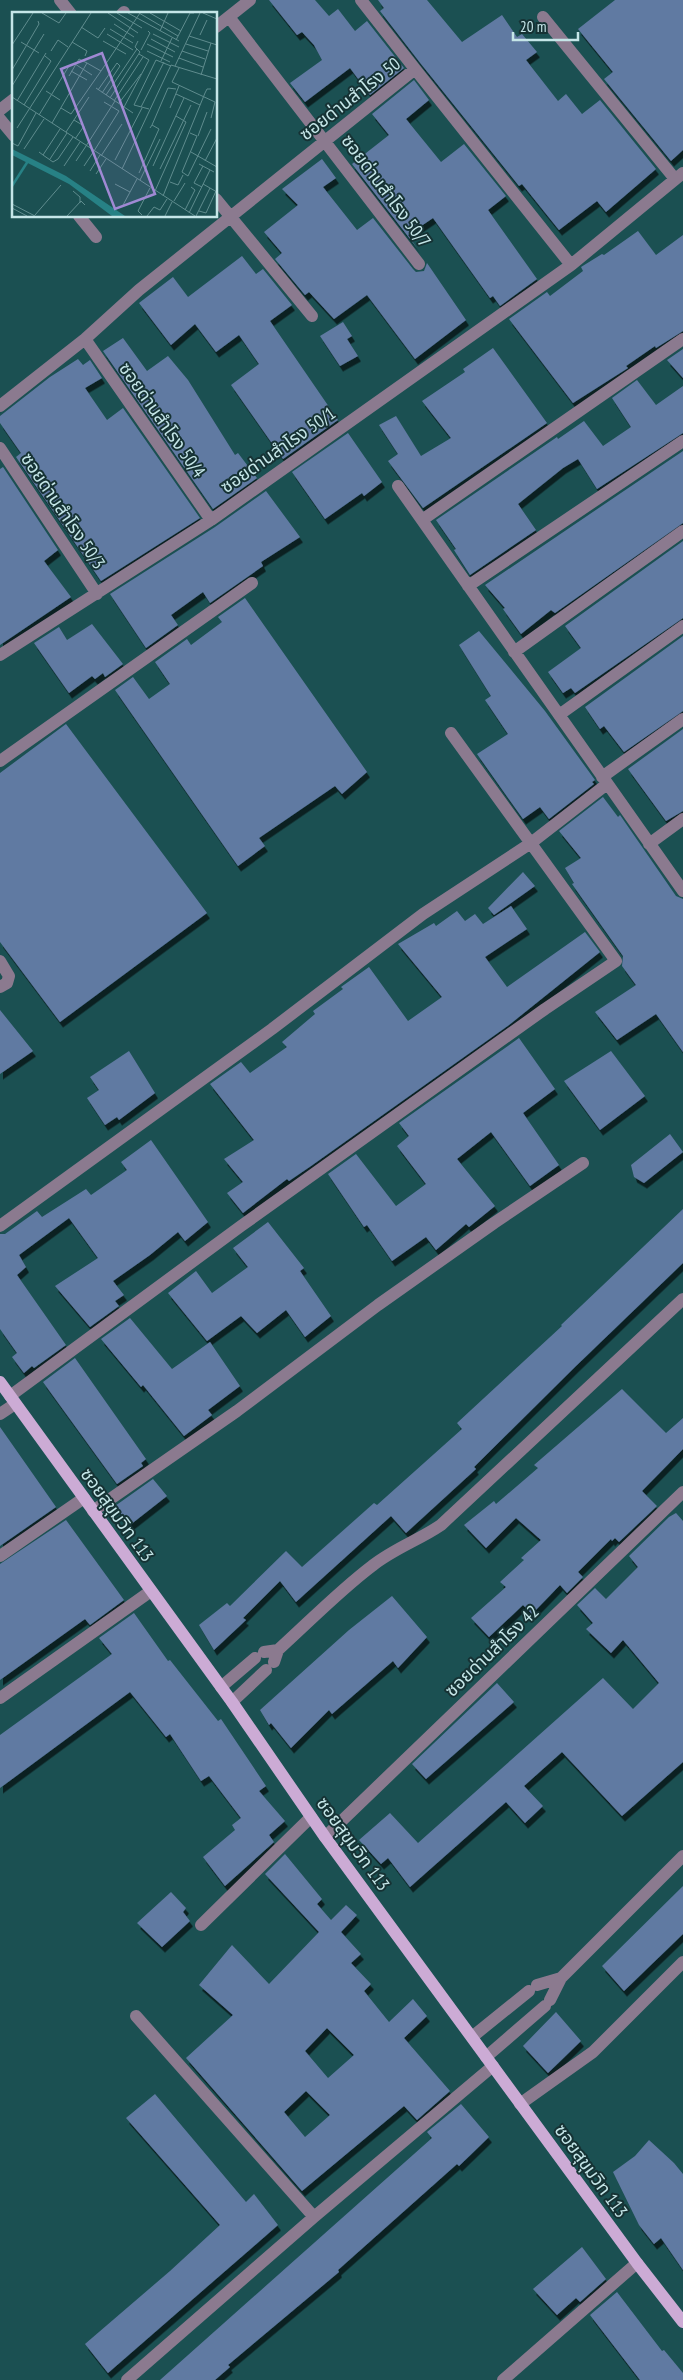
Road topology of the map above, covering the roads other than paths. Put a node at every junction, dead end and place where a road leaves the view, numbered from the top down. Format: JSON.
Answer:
{"nodes":[{"id":1,"x":60,"y":0,"type":"edge"},
{"id":2,"x":250,"y":0,"type":"edge"},
{"id":3,"x":361,"y":0,"type":"edge"},
{"id":4,"x":69,"y":12,"type":"edge"},
{"id":5,"x":229,"y":17,"type":"junction"},
{"id":6,"x":544,"y":17,"type":"dead end"},
{"id":7,"x":218,"y":25,"type":"edge"},
{"id":8,"x":415,"y":69,"type":"junction"},
{"id":9,"x":12,"y":101,"type":"edge"},
{"id":10,"x":0,"y":110,"type":"edge"},
{"id":11,"x":0,"y":119,"type":"edge"},
{"id":12,"x":12,"y":134,"type":"edge"},
{"id":13,"x":325,"y":140,"type":"junction"},
{"id":14,"x":679,"y":176,"type":"edge"},
{"id":15,"x":218,"y":202,"type":"edge"},
{"id":16,"x":230,"y":217,"type":"junction"},
{"id":17,"x":81,"y":218,"type":"edge"},
{"id":18,"x":96,"y":237,"type":"dead end"},
{"id":19,"x":420,"y":264,"type":"dead end"},
{"id":20,"x":571,"y":265,"type":"junction"},
{"id":21,"x":312,"y":316,"type":"dead end"},
{"id":22,"x":683,"y":339,"type":"edge"},
{"id":23,"x":85,"y":340,"type":"junction"},
{"id":24,"x":0,"y":406,"type":"edge"},
{"id":25,"x":683,"y":440,"type":"edge"},
{"id":26,"x":0,"y":448,"type":"edge"},
{"id":27,"x":398,"y":486,"type":"dead end"},
{"id":28,"x":211,"y":520,"type":"junction"},
{"id":29,"x":422,"y":520,"type":"junction"},
{"id":30,"x":683,"y":532,"type":"edge"},
{"id":31,"x":252,"y":583,"type":"dead end"},
{"id":32,"x":468,"y":586,"type":"junction"},
{"id":33,"x":97,"y":594,"type":"junction"},
{"id":34,"x":683,"y":626,"type":"edge"},
{"id":35,"x":514,"y":652,"type":"junction"},
{"id":36,"x":0,"y":655,"type":"edge"},
{"id":37,"x":559,"y":715,"type":"junction"},
{"id":38,"x":683,"y":719,"type":"edge"},
{"id":39,"x":451,"y":733,"type":"dead end"},
{"id":40,"x":0,"y":761,"type":"edge"},
{"id":41,"x":605,"y":781,"type":"junction"},
{"id":42,"x":683,"y":819,"type":"edge"},
{"id":43,"x":531,"y":843,"type":"junction"},
{"id":44,"x":649,"y":844,"type":"junction"},
{"id":45,"x":683,"y":891,"type":"edge"},
{"id":46,"x":0,"y":961,"type":"edge"},
{"id":47,"x":0,"y":987,"type":"edge"},
{"id":48,"x":583,"y":1163,"type":"dead end"},
{"id":49,"x":0,"y":1226,"type":"edge"},
{"id":50,"x":683,"y":1299,"type":"edge"},
{"id":51,"x":0,"y":1382,"type":"edge"},
{"id":52,"x":13,"y":1400,"type":"junction"},
{"id":53,"x":0,"y":1414,"type":"edge"},
{"id":54,"x":683,"y":1492,"type":"edge"},
{"id":55,"x":84,"y":1498,"type":"junction"},
{"id":56,"x":93,"y":1511,"type":"junction"},
{"id":57,"x":0,"y":1556,"type":"edge"},
{"id":58,"x":151,"y":1592,"type":"junction"},
{"id":59,"x":273,"y":1661,"type":"junction"},
{"id":60,"x":221,"y":1687,"type":"junction"},
{"id":61,"x":0,"y":1698,"type":"edge"},
{"id":62,"x":232,"y":1702,"type":"junction"},
{"id":63,"x":311,"y":1817,"type":"junction"},
{"id":64,"x":325,"y":1836,"type":"junction"},
{"id":65,"x":683,"y":1856,"type":"edge"},
{"id":66,"x":201,"y":1925,"type":"dead end"},
{"id":67,"x":683,"y":1962,"type":"edge"},
{"id":68,"x":561,"y":1978,"type":"junction"},
{"id":69,"x":136,"y":2016,"type":"dead end"},
{"id":70,"x":472,"y":2037,"type":"junction"},
{"id":71,"x":490,"y":2062,"type":"junction"},
{"id":72,"x":520,"y":2104,"type":"junction"},
{"id":73,"x":314,"y":2217,"type":"junction"},
{"id":74,"x":637,"y":2263,"type":"junction"},
{"id":75,"x":683,"y":2322,"type":"edge"},
{"id":76,"x":127,"y":2380,"type":"edge"},
{"id":77,"x":503,"y":2380,"type":"edge"}],
"edges":[{"from":1,"to":4,"type":"street"},
{"from":2,"to":5,"type":"street"},
{"from":3,"to":8,"type":"street"},
{"from":5,"to":7,"type":"street"},
{"from":5,"to":13,"type":"street","name":"ซอยด่านสำโรง 50/7"},
{"from":6,"to":14,"type":"street"},
{"from":8,"to":13,"type":"street","name":"ซอยด่านสำโรง 50"},
{"from":8,"to":20,"type":"street","name":"ซอยด่านสำโรง 50"},
{"from":9,"to":10,"type":"street"},
{"from":11,"to":12,"type":"street"},
{"from":13,"to":16,"type":"street","name":"ซอยด่านสำโรง 50"},
{"from":13,"to":19,"type":"street","name":"ซอยด่านสำโรง 50/7"},
{"from":14,"to":20,"type":"street"},
{"from":15,"to":16,"type":"street"},
{"from":16,"to":21,"type":"street"},
{"from":16,"to":23,"type":"street","name":"ซอยด่านสำโรง 50"},
{"from":17,"to":18,"type":"street"},
{"from":20,"to":28,"type":"street","name":"ซอยด่านสำโรง 50/1"},
{"from":22,"to":29,"type":"street"},
{"from":23,"to":24,"type":"street","name":"ซอยด่านสำโรง 50"},
{"from":23,"to":28,"type":"street","name":"ซอยด่านสำโรง 50/4"},
{"from":25,"to":32,"type":"street"},
{"from":26,"to":33,"type":"street","name":"ซอยด่านสำโรง 50/3"},
{"from":27,"to":29,"type":"street"},
{"from":28,"to":33,"type":"street","name":"ซอยด่านสำโรง 50/1"},
{"from":29,"to":32,"type":"street"},
{"from":30,"to":35,"type":"street"},
{"from":31,"to":40,"type":"street"},
{"from":32,"to":35,"type":"street"},
{"from":33,"to":36,"type":"street","name":"ซอยด่านสำโรง 50/1"},
{"from":34,"to":37,"type":"street"},
{"from":35,"to":37,"type":"street"},
{"from":37,"to":41,"type":"street"},
{"from":38,"to":41,"type":"street"},
{"from":39,"to":43,"type":"street"},
{"from":41,"to":43,"type":"street"},
{"from":41,"to":44,"type":"street"},
{"from":42,"to":44,"type":"street"},
{"from":43,"to":49,"type":"street"},
{"from":43,"to":52,"type":"street"},
{"from":44,"to":45,"type":"street"},
{"from":46,"to":47,"type":"street"},
{"from":48,"to":56,"type":"street"},
{"from":50,"to":59,"type":"street"},
{"from":51,"to":52,"type":"main road","name":"ซอยสุขุมวิท 113"},
{"from":52,"to":53,"type":"street"},
{"from":52,"to":55,"type":"main road","name":"ซอยสุขุมวิท 113"},
{"from":54,"to":64,"type":"street","name":"ซอยด่านสำโรง 42"},
{"from":55,"to":56,"type":"main road","name":"ซอยสุขุมวิท 113"},
{"from":55,"to":57,"type":"street"},
{"from":56,"to":58,"type":"main road","name":"ซอยสุขุมวิท 113"},
{"from":58,"to":60,"type":"main road","name":"ซอยสุขุมวิท 113"},
{"from":58,"to":61,"type":"street"},
{"from":59,"to":60,"type":"street"},
{"from":59,"to":62,"type":"street"},
{"from":60,"to":62,"type":"main road","name":"ซอยสุขุมวิท 113"},
{"from":62,"to":63,"type":"main road","name":"ซอยสุขุมวิท 113"},
{"from":63,"to":64,"type":"main road","name":"ซอยสุขุมวิท 113"},
{"from":63,"to":66,"type":"street"},
{"from":64,"to":70,"type":"main road","name":"ซอยสุขุมวิท 113"},
{"from":65,"to":68,"type":"street"},
{"from":67,"to":72,"type":"street"},
{"from":68,"to":70,"type":"street"},
{"from":68,"to":71,"type":"street"},
{"from":69,"to":73,"type":"street"},
{"from":70,"to":71,"type":"main road","name":"ซอยสุขุมวิท 113"},
{"from":71,"to":72,"type":"main road","name":"ซอยสุขุมวิท 113"},
{"from":71,"to":73,"type":"street"},
{"from":72,"to":74,"type":"main road","name":"ซอยสุขุมวิท 113"},
{"from":73,"to":76,"type":"street"},
{"from":74,"to":75,"type":"main road","name":"ซอยสุขุมวิท 113"},
{"from":74,"to":77,"type":"street"}]}
